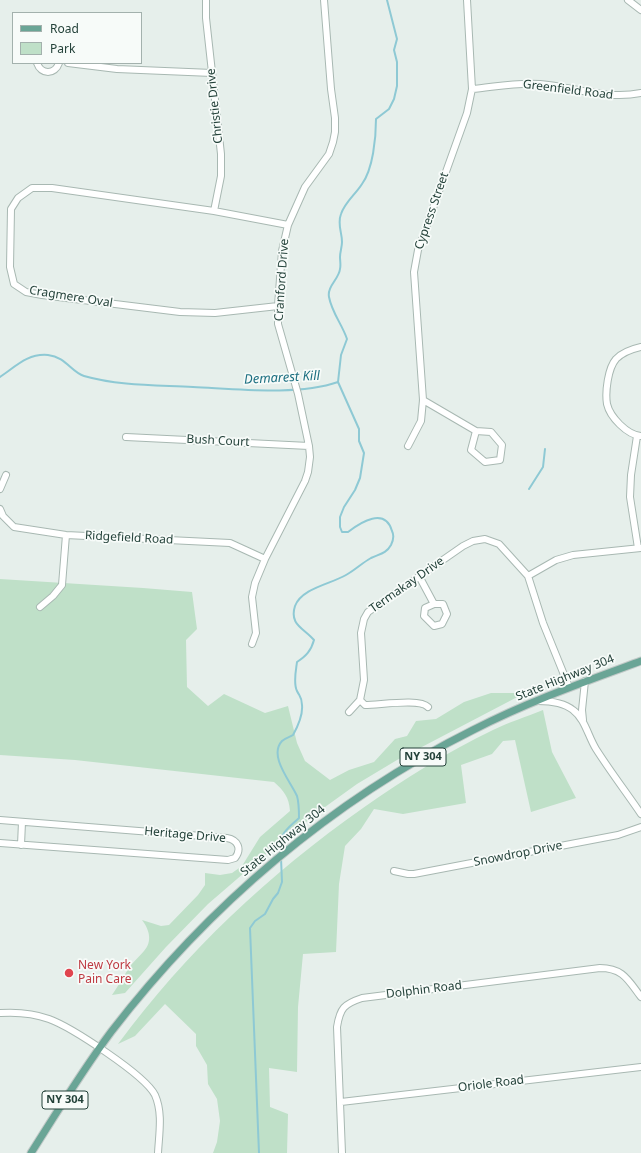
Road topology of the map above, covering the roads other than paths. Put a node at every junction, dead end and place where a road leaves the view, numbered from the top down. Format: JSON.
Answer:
{"nodes":[{"id":1,"x":206,"y":0,"type":"edge"},
{"id":2,"x":324,"y":0,"type":"edge"},
{"id":3,"x":467,"y":0,"type":"edge"},
{"id":4,"x":628,"y":0,"type":"edge"},
{"id":5,"x":641,"y":10,"type":"edge"},
{"id":6,"x":38,"y":64,"type":"edge"},
{"id":7,"x":58,"y":64,"type":"edge"},
{"id":8,"x":78,"y":64,"type":"edge"},
{"id":9,"x":212,"y":73,"type":"junction"},
{"id":10,"x":472,"y":89,"type":"junction"},
{"id":11,"x":641,"y":94,"type":"edge"},
{"id":12,"x":214,"y":211,"type":"junction"},
{"id":13,"x":288,"y":225,"type":"junction"},
{"id":14,"x":278,"y":306,"type":"junction"},
{"id":15,"x":641,"y":346,"type":"edge"},
{"id":16,"x":423,"y":400,"type":"junction"},
{"id":17,"x":476,"y":431,"type":"junction"},
{"id":18,"x":639,"y":436,"type":"edge"},
{"id":19,"x":126,"y":437,"type":"dead end"},
{"id":20,"x":310,"y":446,"type":"junction"},
{"id":21,"x":408,"y":446,"type":"dead end"},
{"id":22,"x":6,"y":475,"type":"dead end"},
{"id":23,"x":0,"y":489,"type":"edge"},
{"id":24,"x":0,"y":509,"type":"edge"},
{"id":25,"x":66,"y":534,"type":"junction"},
{"id":26,"x":639,"y":548,"type":"edge"},
{"id":27,"x":265,"y":559,"type":"junction"},
{"id":28,"x":419,"y":576,"type":"junction"},
{"id":29,"x":528,"y":576,"type":"junction"},
{"id":30,"x":434,"y":604,"type":"dead end"},
{"id":31,"x":40,"y":607,"type":"dead end"},
{"id":32,"x":252,"y":644,"type":"dead end"},
{"id":33,"x":641,"y":661,"type":"edge"},
{"id":34,"x":585,"y":681,"type":"junction"},
{"id":35,"x":569,"y":687,"type":"junction"},
{"id":36,"x":360,"y":700,"type":"junction"},
{"id":37,"x":535,"y":701,"type":"junction"},
{"id":38,"x":428,"y":707,"type":"dead end"},
{"id":39,"x":349,"y":712,"type":"dead end"},
{"id":40,"x":584,"y":725,"type":"junction"},
{"id":41,"x":641,"y":814,"type":"edge"},
{"id":42,"x":0,"y":820,"type":"edge"},
{"id":43,"x":22,"y":822,"type":"junction"},
{"id":44,"x":641,"y":827,"type":"edge"},
{"id":45,"x":0,"y":843,"type":"edge"},
{"id":46,"x":21,"y":845,"type":"junction"},
{"id":47,"x":394,"y":871,"type":"dead end"},
{"id":48,"x":641,"y":997,"type":"edge"},
{"id":49,"x":0,"y":1013,"type":"edge"},
{"id":50,"x":100,"y":1048,"type":"junction"},
{"id":51,"x":641,"y":1067,"type":"edge"},
{"id":52,"x":341,"y":1102,"type":"junction"},
{"id":53,"x":31,"y":1153,"type":"edge"},
{"id":54,"x":158,"y":1153,"type":"edge"},
{"id":55,"x":342,"y":1153,"type":"edge"}],
"edges":[{"from":1,"to":9,"type":"street","name":"Christie Drive"},
{"from":2,"to":13,"type":"street","name":"Cranford Drive"},
{"from":3,"to":10,"type":"street","name":"Cypress Street"},
{"from":4,"to":5,"type":"street"},
{"from":6,"to":7,"type":"street"},
{"from":8,"to":9,"type":"street"},
{"from":9,"to":12,"type":"street","name":"Christie Drive"},
{"from":10,"to":11,"type":"street","name":"Greenfield Road"},
{"from":10,"to":16,"type":"street","name":"Cypress Street"},
{"from":12,"to":13,"type":"street","name":"Cragmere Oval"},
{"from":12,"to":14,"type":"street","name":"Cragmere Oval"},
{"from":13,"to":14,"type":"street","name":"Cranford Drive"},
{"from":14,"to":20,"type":"street","name":"Cranford Drive"},
{"from":15,"to":18,"type":"street"},
{"from":16,"to":17,"type":"street"},
{"from":16,"to":21,"type":"street","name":"Cypress Street"},
{"from":17,"to":17,"type":"street"},
{"from":18,"to":26,"type":"street"},
{"from":19,"to":20,"type":"street","name":"Bush Court"},
{"from":20,"to":27,"type":"street","name":"Cranford Drive"},
{"from":22,"to":23,"type":"street"},
{"from":24,"to":25,"type":"street","name":"Ridgefield Road"},
{"from":25,"to":27,"type":"street","name":"Ridgefield Road"},
{"from":25,"to":31,"type":"street"},
{"from":26,"to":29,"type":"street"},
{"from":27,"to":32,"type":"street","name":"Cranford Drive"},
{"from":28,"to":29,"type":"street","name":"Termakay Drive"},
{"from":28,"to":30,"type":"street"},
{"from":28,"to":36,"type":"street","name":"Termakay Drive"},
{"from":29,"to":35,"type":"street"},
{"from":33,"to":34,"type":"main road","name":"State Highway 304","number":"NY 304"},
{"from":34,"to":35,"type":"main road","name":"State Highway 304","number":"NY 304"},
{"from":34,"to":40,"type":"street"},
{"from":35,"to":37,"type":"main road","name":"State Highway 304","number":"NY 304"},
{"from":36,"to":38,"type":"street"},
{"from":36,"to":39,"type":"street"},
{"from":37,"to":40,"type":"street"},
{"from":37,"to":50,"type":"main road","name":"State Highway 304","number":"NY 304"},
{"from":40,"to":41,"type":"street"},
{"from":42,"to":43,"type":"street","name":"Heritage Drive"},
{"from":43,"to":46,"type":"street"},
{"from":43,"to":46,"type":"street","name":"Heritage Drive"},
{"from":44,"to":47,"type":"street","name":"Snowdrop Drive"},
{"from":45,"to":46,"type":"street","name":"Heritage Drive"},
{"from":48,"to":52,"type":"street","name":"Dolphin Road"},
{"from":49,"to":50,"type":"street"},
{"from":50,"to":53,"type":"main road","name":"State Highway 304","number":"NY 304"},
{"from":50,"to":54,"type":"street"},
{"from":51,"to":52,"type":"street","name":"Oriole Road"},
{"from":52,"to":55,"type":"street","name":"Dolphin Road"}]}
